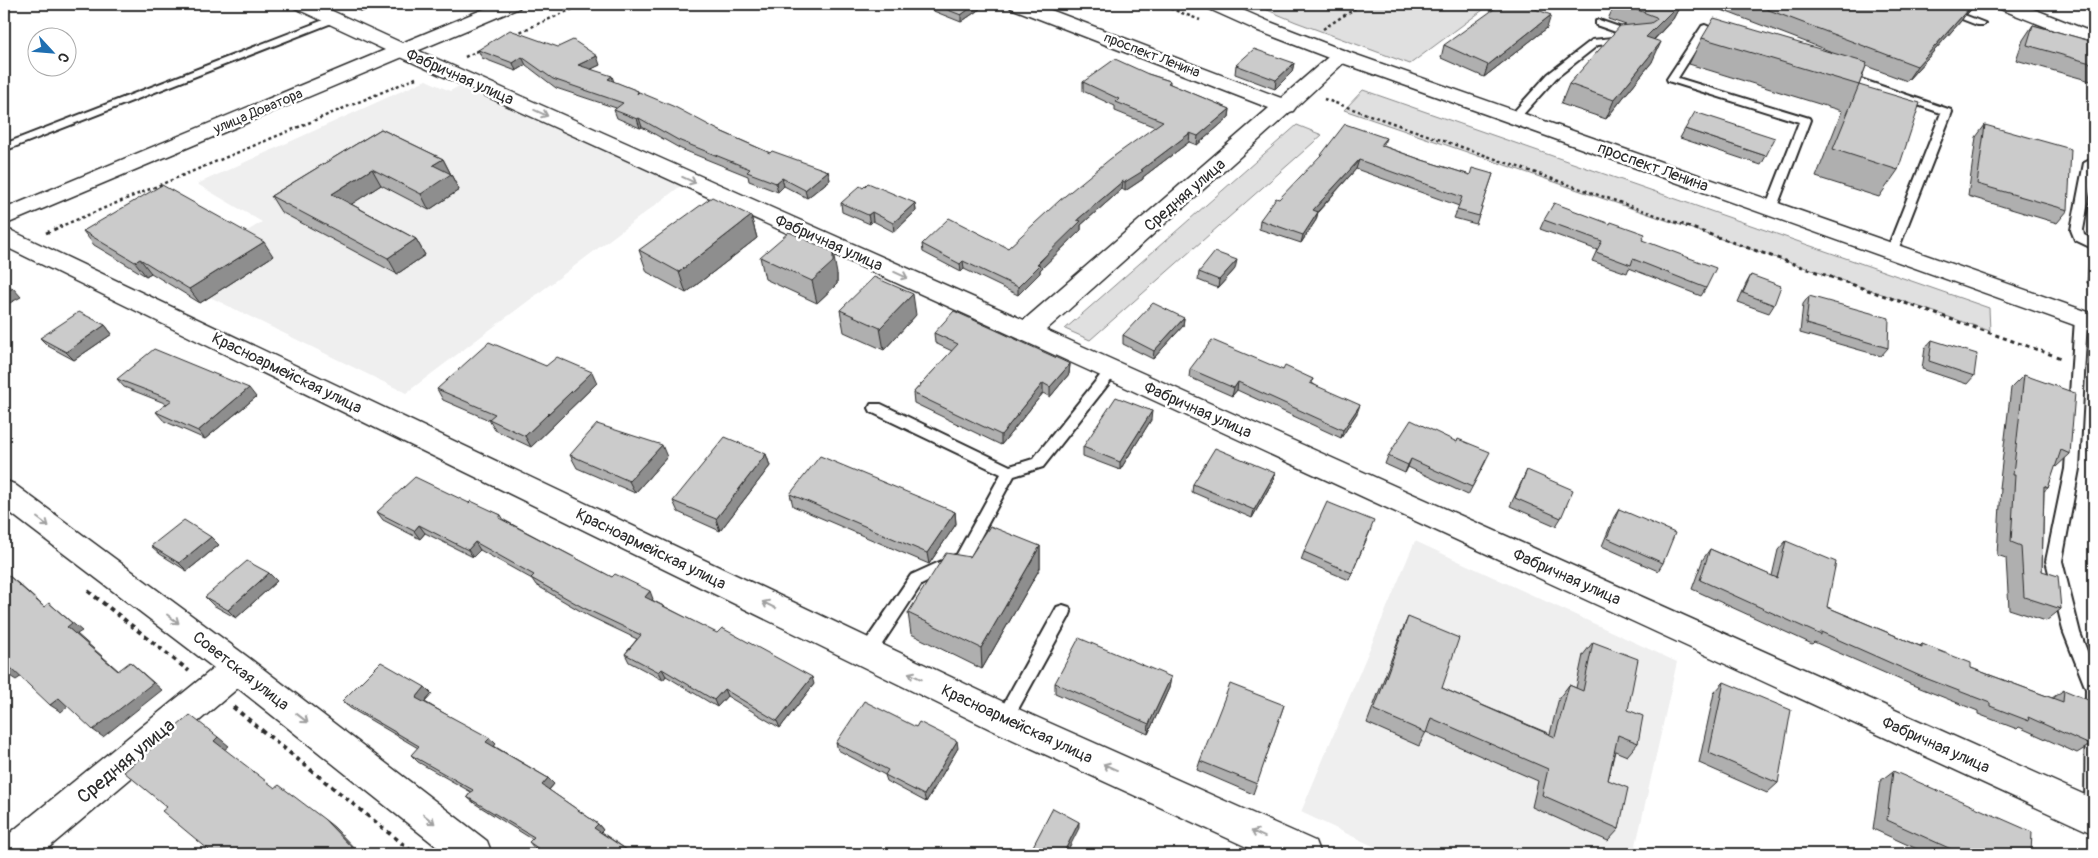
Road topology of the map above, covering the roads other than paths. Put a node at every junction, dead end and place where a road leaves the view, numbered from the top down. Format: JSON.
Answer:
{"nodes":[{"id":1,"x":302,"y":4,"type":"edge"},
{"id":2,"x":512,"y":4,"type":"edge"},
{"id":3,"x":1018,"y":4,"type":"edge"},
{"id":4,"x":1214,"y":4,"type":"edge"},
{"id":5,"x":1928,"y":4,"type":"edge"},
{"id":6,"x":2005,"y":4,"type":"edge"},
{"id":7,"x":334,"y":19,"type":"junction"},
{"id":8,"x":1599,"y":23,"type":"dead end"},
{"id":9,"x":1980,"y":23,"type":"dead end"},
{"id":10,"x":1732,"y":38,"type":"edge"},
{"id":11,"x":2094,"y":40,"type":"edge"},
{"id":12,"x":401,"y":50,"type":"junction"},
{"id":13,"x":1341,"y":56,"type":"junction"},
{"id":14,"x":1832,"y":72,"type":"edge"},
{"id":15,"x":1286,"y":107,"type":"junction"},
{"id":16,"x":1514,"y":118,"type":"junction"},
{"id":17,"x":4,"y":148,"type":"edge"},
{"id":18,"x":2090,"y":163,"type":"dead end"},
{"id":19,"x":1771,"y":209,"type":"junction"},
{"id":20,"x":4,"y":218,"type":"edge"},
{"id":21,"x":12,"y":241,"type":"edge"},
{"id":22,"x":2094,"y":244,"type":"edge"},
{"id":23,"x":1892,"y":252,"type":"junction"},
{"id":24,"x":2088,"y":321,"type":"edge"},
{"id":25,"x":1027,"y":332,"type":"junction"},
{"id":26,"x":1112,"y":370,"type":"junction"},
{"id":27,"x":876,"y":408,"type":"dead end"},
{"id":28,"x":1010,"y":472,"type":"junction"},
{"id":29,"x":4,"y":492,"type":"edge"},
{"id":30,"x":1063,"y":612,"type":"dead end"},
{"id":31,"x":867,"y":653,"type":"junction"},
{"id":32,"x":238,"y":668,"type":"junction"},
{"id":33,"x":1004,"y":719,"type":"junction"},
{"id":34,"x":2094,"y":817,"type":"edge"},
{"id":35,"x":13,"y":854,"type":"edge"},
{"id":36,"x":474,"y":854,"type":"edge"},
{"id":37,"x":1302,"y":854,"type":"edge"}],
"edges":[{"from":1,"to":7,"type":"street","name":"Фабричная улица"},
{"from":2,"to":12,"type":"street","name":"улица Доватора"},
{"from":3,"to":15,"type":"street","name":"проспект Ленина"},
{"from":4,"to":13,"type":"street","name":"проспект Ленина"},
{"from":5,"to":9,"type":"lane"},
{"from":6,"to":11,"type":"street"},
{"from":7,"to":12,"type":"street","name":"Фабричная улица"},
{"from":7,"to":17,"type":"lane"},
{"from":8,"to":16,"type":"lane"},
{"from":10,"to":19,"type":"lane"},
{"from":12,"to":20,"type":"street","name":"улица Доватора"},
{"from":12,"to":25,"type":"street","name":"Фабричная улица","one_way":true},
{"from":13,"to":15,"type":"street","name":"Средняя улица"},
{"from":13,"to":16,"type":"street","name":"проспект Ленина"},
{"from":14,"to":23,"type":"lane"},
{"from":15,"to":25,"type":"street","name":"Средняя улица"},
{"from":16,"to":19,"type":"street","name":"проспект Ленина"},
{"from":18,"to":22,"type":"lane"},
{"from":19,"to":23,"type":"street","name":"проспект Ленина"},
{"from":31,"to":21,"type":"street","name":"Красноармейская улица","one_way":true},
{"from":23,"to":24,"type":"street","name":"проспект Ленина"},
{"from":24,"to":34,"type":"lane"},
{"from":25,"to":26,"type":"street","name":"Фабричная улица"},
{"from":26,"to":28,"type":"lane"},
{"from":26,"to":34,"type":"street","name":"Фабричная улица"},
{"from":27,"to":28,"type":"lane"},
{"from":28,"to":31,"type":"lane"},
{"from":29,"to":32,"type":"street","name":"Советская улица","one_way":true},
{"from":30,"to":33,"type":"lane"},
{"from":33,"to":31,"type":"street","name":"Красноармейская улица","one_way":true},
{"from":32,"to":35,"type":"street","name":"Средняя улица"},
{"from":32,"to":36,"type":"street","name":"Советская улица","one_way":true},
{"from":37,"to":33,"type":"street","name":"Красноармейская улица","one_way":true}]}
